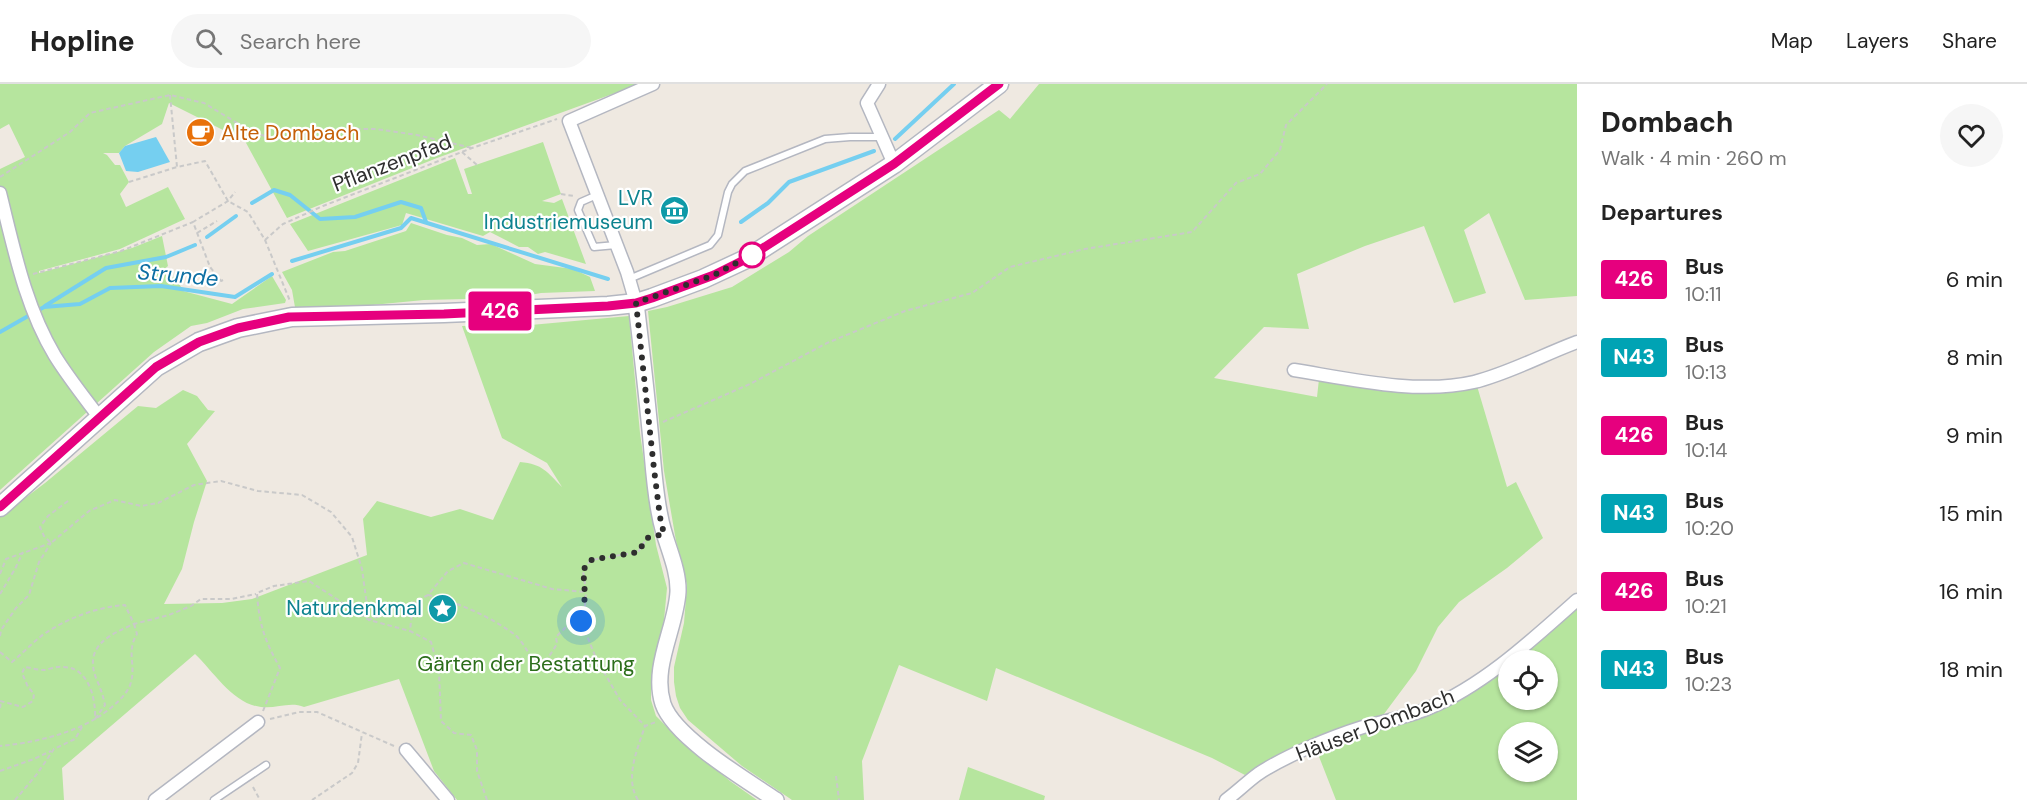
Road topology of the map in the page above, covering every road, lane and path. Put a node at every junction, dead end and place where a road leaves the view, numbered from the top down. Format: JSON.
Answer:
{"nodes":[{"id":1,"x":653,"y":84,"type":"edge"},
{"id":2,"x":879,"y":84,"type":"edge"},
{"id":3,"x":999,"y":84,"type":"edge"},
{"id":4,"x":1327,"y":84,"type":"edge"},
{"id":5,"x":170,"y":95,"type":"junction"},
{"id":6,"x":569,"y":121,"type":"junction"},
{"id":7,"x":882,"y":137,"type":"junction"},
{"id":8,"x":472,"y":148,"type":"junction"},
{"id":9,"x":462,"y":152,"type":"junction"},
{"id":10,"x":894,"y":164,"type":"junction"},
{"id":11,"x":477,"y":165,"type":"dead end"},
{"id":12,"x":177,"y":167,"type":"junction"},
{"id":13,"x":0,"y":177,"type":"edge"},
{"id":14,"x":129,"y":182,"type":"dead end"},
{"id":15,"x":235,"y":192,"type":"dead end"},
{"id":16,"x":0,"y":193,"type":"edge"},
{"id":17,"x":597,"y":195,"type":"junction"},
{"id":18,"x":228,"y":201,"type":"junction"},
{"id":19,"x":218,"y":221,"type":"dead end"},
{"id":20,"x":193,"y":222,"type":"junction"},
{"id":21,"x":197,"y":233,"type":"junction"},
{"id":22,"x":265,"y":240,"type":"junction"},
{"id":23,"x":616,"y":245,"type":"junction"},
{"id":24,"x":629,"y":279,"type":"junction"},
{"id":25,"x":22,"y":280,"type":"junction"},
{"id":26,"x":223,"y":280,"type":"dead end"},
{"id":27,"x":636,"y":303,"type":"junction"},
{"id":28,"x":292,"y":317,"type":"junction"},
{"id":29,"x":1577,"y":342,"type":"edge"},
{"id":30,"x":1294,"y":370,"type":"dead end"},
{"id":31,"x":99,"y":417,"type":"junction"},
{"id":32,"x":650,"y":428,"type":"junction"},
{"id":33,"x":68,"y":501,"type":"dead end"},
{"id":34,"x":0,"y":507,"type":"edge"},
{"id":35,"x":664,"y":534,"type":"junction"},
{"id":36,"x":51,"y":543,"type":"junction"},
{"id":37,"x":23,"y":552,"type":"junction"},
{"id":38,"x":0,"y":574,"type":"edge"},
{"id":39,"x":586,"y":592,"type":"junction"},
{"id":40,"x":257,"y":593,"type":"junction"},
{"id":41,"x":0,"y":594,"type":"edge"},
{"id":42,"x":428,"y":595,"type":"junction"},
{"id":43,"x":1577,"y":600,"type":"edge"},
{"id":44,"x":413,"y":603,"type":"junction"},
{"id":45,"x":369,"y":620,"type":"junction"},
{"id":46,"x":581,"y":621,"type":"junction"},
{"id":47,"x":134,"y":624,"type":"junction"},
{"id":48,"x":410,"y":631,"type":"junction"},
{"id":49,"x":0,"y":636,"type":"edge"},
{"id":50,"x":0,"y":652,"type":"edge"},
{"id":51,"x":0,"y":701,"type":"edge"},
{"id":52,"x":0,"y":708,"type":"edge"},
{"id":53,"x":670,"y":717,"type":"junction"},
{"id":54,"x":95,"y":719,"type":"junction"},
{"id":55,"x":258,"y":722,"type":"junction"},
{"id":56,"x":645,"y":726,"type":"junction"},
{"id":57,"x":82,"y":727,"type":"junction"},
{"id":58,"x":362,"y":732,"type":"junction"},
{"id":59,"x":391,"y":745,"type":"dead end"},
{"id":60,"x":0,"y":746,"type":"edge"},
{"id":61,"x":54,"y":749,"type":"junction"},
{"id":62,"x":406,"y":750,"type":"dead end"},
{"id":63,"x":266,"y":765,"type":"dead end"},
{"id":64,"x":0,"y":771,"type":"edge"},
{"id":65,"x":836,"y":776,"type":"dead end"},
{"id":66,"x":248,"y":777,"type":"junction"},
{"id":67,"x":157,"y":799,"type":"edge"},
{"id":68,"x":15,"y":800,"type":"edge"},
{"id":69,"x":214,"y":800,"type":"edge"},
{"id":70,"x":260,"y":800,"type":"edge"},
{"id":71,"x":312,"y":800,"type":"edge"},
{"id":72,"x":448,"y":800,"type":"edge"},
{"id":73,"x":487,"y":800,"type":"edge"},
{"id":74,"x":638,"y":800,"type":"edge"},
{"id":75,"x":776,"y":800,"type":"edge"},
{"id":76,"x":839,"y":800,"type":"edge"},
{"id":77,"x":1226,"y":800,"type":"edge"}],
"edges":[{"from":1,"to":6,"type":"street"},
{"from":2,"to":7,"type":"street"},
{"from":3,"to":10,"type":"main road"},
{"from":4,"to":32,"type":"path"},
{"from":5,"to":8,"type":"path"},
{"from":5,"to":12,"type":"path"},
{"from":5,"to":13,"type":"path"},
{"from":6,"to":8,"type":"path","name":"Pflanzenpfad"},
{"from":6,"to":17,"type":"street"},
{"from":7,"to":10,"type":"street"},
{"from":7,"to":24,"type":"lane"},
{"from":8,"to":9,"type":"path","name":"Pflanzenpfad"},
{"from":9,"to":11,"type":"path"},
{"from":9,"to":22,"type":"path","name":"Pflanzenpfad"},
{"from":10,"to":27,"type":"main road"},
{"from":12,"to":14,"type":"path"},
{"from":12,"to":18,"type":"path"},
{"from":15,"to":18,"type":"path"},
{"from":16,"to":25,"type":"street"},
{"from":17,"to":23,"type":"street"},
{"from":17,"to":23,"type":"lane"},
{"from":18,"to":20,"type":"path"},
{"from":18,"to":22,"type":"path"},
{"from":19,"to":21,"type":"path"},
{"from":20,"to":21,"type":"path"},
{"from":20,"to":25,"type":"path"},
{"from":21,"to":26,"type":"path"},
{"from":22,"to":28,"type":"path"},
{"from":23,"to":24,"type":"street"},
{"from":24,"to":27,"type":"street"},
{"from":25,"to":31,"type":"street"},
{"from":27,"to":28,"type":"main road"},
{"from":27,"to":32,"type":"street"},
{"from":28,"to":31,"type":"main road"},
{"from":29,"to":30,"type":"street"},
{"from":31,"to":34,"type":"main road"},
{"from":32,"to":35,"type":"street"},
{"from":33,"to":36,"type":"path"},
{"from":35,"to":39,"type":"path"},
{"from":35,"to":53,"type":"street"},
{"from":36,"to":37,"type":"path"},
{"from":36,"to":45,"type":"path"},
{"from":36,"to":49,"type":"path"},
{"from":37,"to":38,"type":"path"},
{"from":37,"to":41,"type":"path"},
{"from":39,"to":42,"type":"path"},
{"from":39,"to":46,"type":"path"},
{"from":40,"to":45,"type":"path"},
{"from":40,"to":47,"type":"path"},
{"from":40,"to":55,"type":"path"},
{"from":42,"to":44,"type":"path"},
{"from":42,"to":46,"type":"path"},
{"from":43,"to":77,"type":"street","name":"Häuser Dombach"},
{"from":44,"to":45,"type":"path"},
{"from":44,"to":48,"type":"path"},
{"from":45,"to":48,"type":"path"},
{"from":46,"to":56,"type":"path"},
{"from":47,"to":50,"type":"path"},
{"from":47,"to":54,"type":"path"},
{"from":47,"to":54,"type":"path"},
{"from":48,"to":73,"type":"path"},
{"from":51,"to":52,"type":"path"},
{"from":51,"to":54,"type":"path"},
{"from":53,"to":56,"type":"path"},
{"from":53,"to":75,"type":"street"},
{"from":54,"to":57,"type":"path"},
{"from":55,"to":58,"type":"path"},
{"from":55,"to":67,"type":"street"},
{"from":56,"to":74,"type":"path"},
{"from":57,"to":60,"type":"path"},
{"from":57,"to":61,"type":"path"},
{"from":58,"to":59,"type":"path"},
{"from":58,"to":71,"type":"path"},
{"from":61,"to":64,"type":"path"},
{"from":61,"to":68,"type":"path"},
{"from":62,"to":72,"type":"street"},
{"from":63,"to":66,"type":"lane"},
{"from":65,"to":76,"type":"path"},
{"from":66,"to":69,"type":"lane"},
{"from":66,"to":70,"type":"path"}]}
